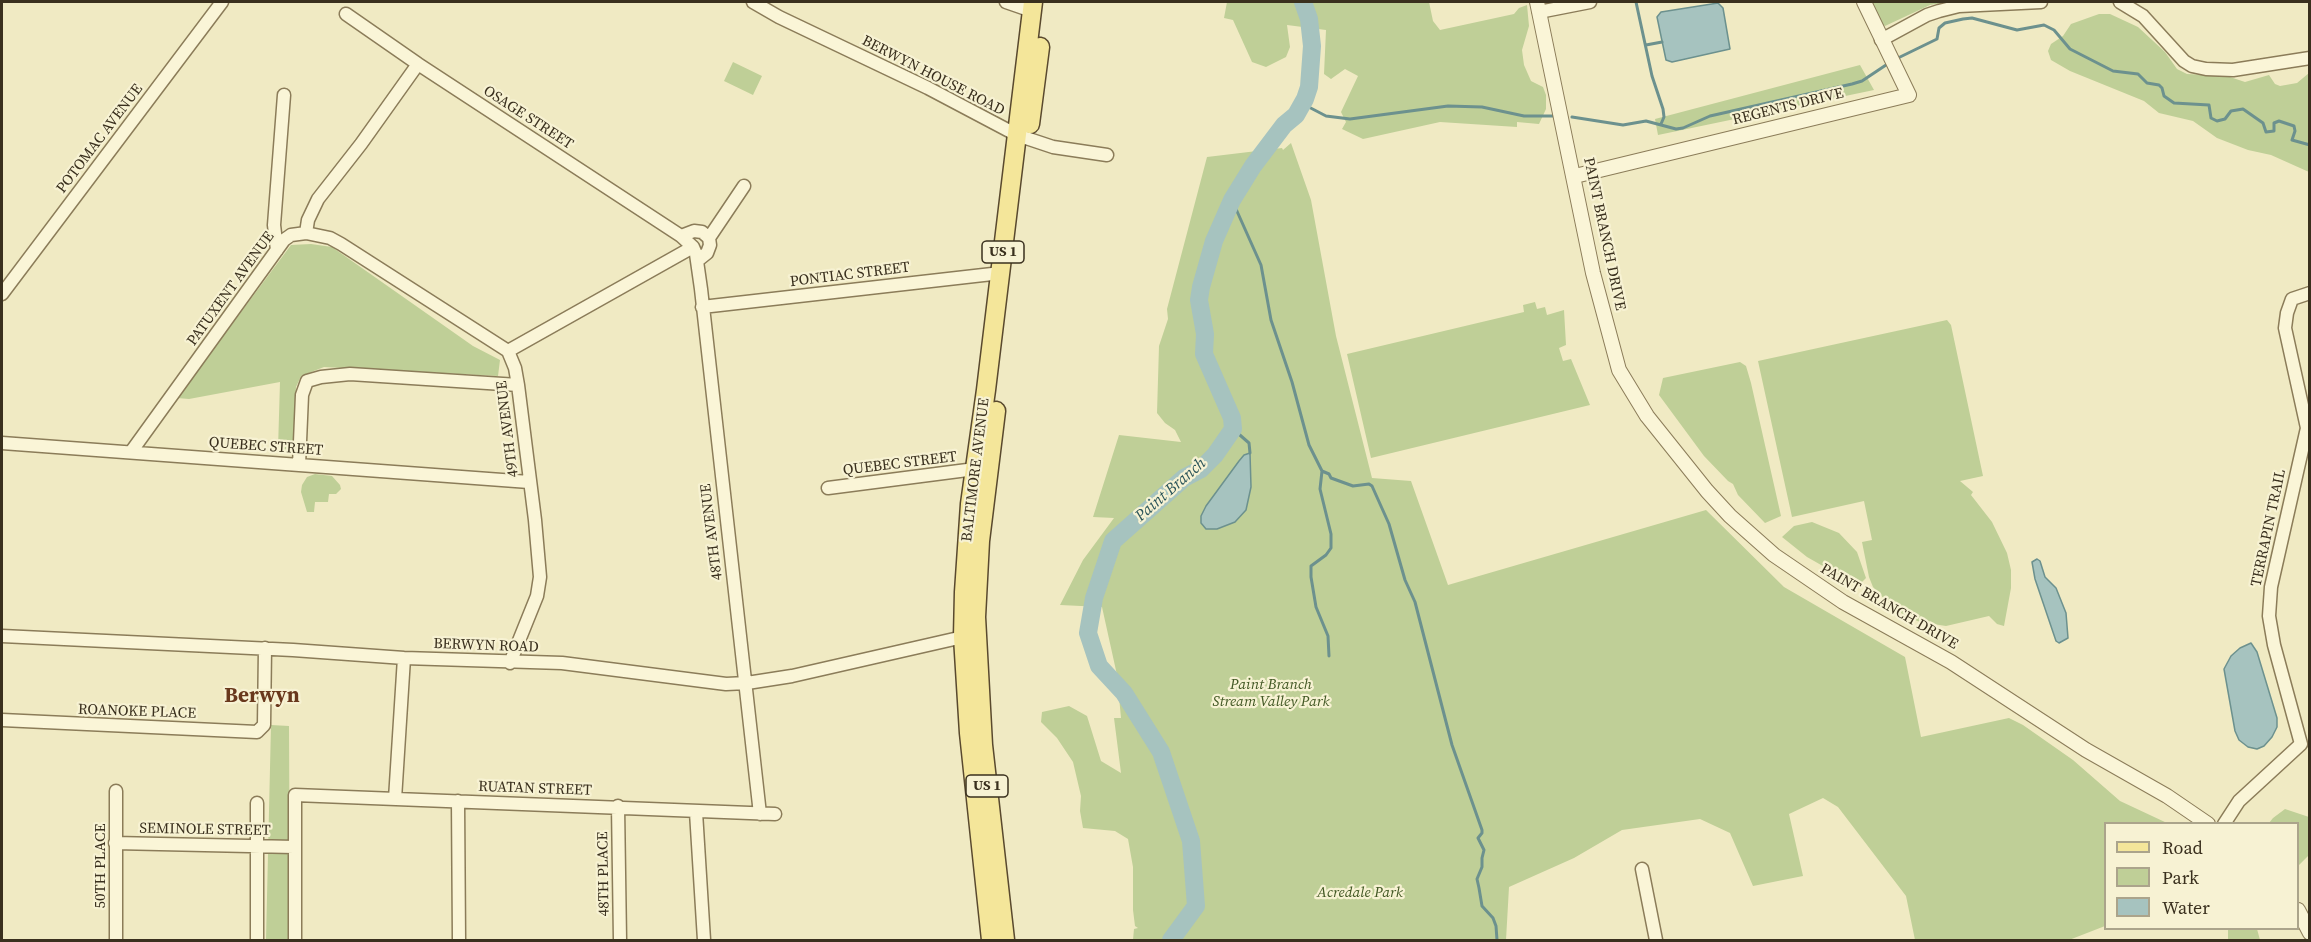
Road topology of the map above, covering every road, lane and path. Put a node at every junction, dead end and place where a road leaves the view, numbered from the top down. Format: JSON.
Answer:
{"nodes":[{"id":1,"x":222,"y":2,"type":"edge"},
{"id":2,"x":753,"y":2,"type":"edge"},
{"id":3,"x":1006,"y":2,"type":"edge"},
{"id":4,"x":1590,"y":2,"type":"edge"},
{"id":5,"x":1863,"y":2,"type":"edge"},
{"id":6,"x":2041,"y":2,"type":"edge"},
{"id":7,"x":2120,"y":2,"type":"edge"},
{"id":8,"x":1037,"y":5,"type":"edge"},
{"id":9,"x":1538,"y":7,"type":"edge"},
{"id":10,"x":346,"y":14,"type":"dead end"},
{"id":11,"x":1881,"y":40,"type":"junction"},
{"id":12,"x":2310,"y":58,"type":"edge"},
{"id":13,"x":418,"y":64,"type":"junction"},
{"id":14,"x":284,"y":95,"type":"dead end"},
{"id":15,"x":1023,"y":137,"type":"junction"},
{"id":16,"x":1107,"y":155,"type":"dead end"},
{"id":17,"x":1575,"y":176,"type":"junction"},
{"id":18,"x":744,"y":186,"type":"dead end"},
{"id":19,"x":306,"y":233,"type":"junction"},
{"id":20,"x":681,"y":236,"type":"junction"},
{"id":21,"x":709,"y":238,"type":"junction"},
{"id":22,"x":693,"y":248,"type":"junction"},
{"id":23,"x":277,"y":250,"type":"junction"},
{"id":24,"x":697,"y":261,"type":"junction"},
{"id":25,"x":1001,"y":273,"type":"junction"},
{"id":26,"x":2310,"y":293,"type":"edge"},
{"id":27,"x":2,"y":294,"type":"edge"},
{"id":28,"x":702,"y":307,"type":"junction"},
{"id":29,"x":508,"y":351,"type":"junction"},
{"id":30,"x":518,"y":385,"type":"junction"},
{"id":31,"x":2,"y":443,"type":"edge"},
{"id":32,"x":131,"y":452,"type":"junction"},
{"id":33,"x":299,"y":465,"type":"junction"},
{"id":34,"x":975,"y":470,"type":"junction"},
{"id":35,"x":529,"y":482,"type":"junction"},
{"id":36,"x":828,"y":488,"type":"dead end"},
{"id":37,"x":2,"y":636,"type":"edge"},
{"id":38,"x":963,"y":637,"type":"junction"},
{"id":39,"x":265,"y":648,"type":"junction"},
{"id":40,"x":404,"y":658,"type":"junction"},
{"id":41,"x":510,"y":663,"type":"junction"},
{"id":42,"x":747,"y":683,"type":"junction"},
{"id":43,"x":2,"y":720,"type":"edge"},
{"id":44,"x":2305,"y":742,"type":"edge"},
{"id":45,"x":116,"y":791,"type":"dead end"},
{"id":46,"x":395,"y":799,"type":"junction"},
{"id":47,"x":458,"y":801,"type":"junction"},
{"id":48,"x":257,"y":803,"type":"dead end"},
{"id":49,"x":618,"y":806,"type":"junction"},
{"id":50,"x":696,"y":812,"type":"junction"},
{"id":51,"x":760,"y":814,"type":"junction"},
{"id":52,"x":775,"y":814,"type":"dead end"},
{"id":53,"x":2205,"y":822,"type":"edge"},
{"id":54,"x":2225,"y":822,"type":"edge"},
{"id":55,"x":115,"y":843,"type":"junction"},
{"id":56,"x":257,"y":846,"type":"junction"},
{"id":57,"x":294,"y":847,"type":"junction"},
{"id":58,"x":1642,"y":868,"type":"dead end"},
{"id":59,"x":2299,"y":911,"type":"edge"},
{"id":60,"x":2310,"y":933,"type":"edge"},
{"id":61,"x":116,"y":940,"type":"edge"},
{"id":62,"x":257,"y":940,"type":"edge"},
{"id":63,"x":295,"y":940,"type":"edge"},
{"id":64,"x":459,"y":940,"type":"edge"},
{"id":65,"x":620,"y":940,"type":"edge"},
{"id":66,"x":704,"y":940,"type":"edge"},
{"id":67,"x":991,"y":940,"type":"edge"},
{"id":68,"x":1005,"y":940,"type":"edge"},
{"id":69,"x":1656,"y":940,"type":"edge"}],
"edges":[{"from":1,"to":27,"type":"street","name":"POTOMAC AVENUE"},
{"from":2,"to":15,"type":"street","name":"BERWYN HOUSE ROAD"},
{"from":3,"to":8,"type":"street"},
{"from":4,"to":9,"type":"street"},
{"from":5,"to":11,"type":"street","name":"REGENTS DRIVE"},
{"from":6,"to":11,"type":"street"},
{"from":7,"to":12,"type":"street"},
{"from":8,"to":15,"type":"main road","name":"BALTIMORE AVENUE","number":"US 1"},
{"from":9,"to":17,"type":"street","name":"PAINT BRANCH DRIVE"},
{"from":10,"to":13,"type":"street","name":"OSAGE STREET"},
{"from":11,"to":17,"type":"street","name":"REGENTS DRIVE"},
{"from":13,"to":19,"type":"street"},
{"from":13,"to":20,"type":"street","name":"OSAGE STREET"},
{"from":14,"to":23,"type":"street"},
{"from":15,"to":16,"type":"street","name":"BERWYN HOUSE ROAD"},
{"from":15,"to":25,"type":"main road","name":"BALTIMORE AVENUE","number":"US 1"},
{"from":15,"to":68,"type":"main road","name":"BALTIMORE AVENUE","number":"US 1"},
{"from":17,"to":53,"type":"street","name":"PAINT BRANCH DRIVE"},
{"from":18,"to":21,"type":"street"},
{"from":19,"to":23,"type":"street","name":"PATUXENT AVENUE"},
{"from":19,"to":29,"type":"street"},
{"from":20,"to":21,"type":"street"},
{"from":20,"to":22,"type":"street","name":"OSAGE STREET"},
{"from":21,"to":24,"type":"street"},
{"from":22,"to":24,"type":"street","name":"48TH AVENUE"},
{"from":22,"to":29,"type":"street"},
{"from":23,"to":32,"type":"street","name":"PATUXENT AVENUE"},
{"from":24,"to":28,"type":"street","name":"48TH AVENUE"},
{"from":25,"to":28,"type":"street","name":"PONTIAC STREET"},
{"from":25,"to":34,"type":"main road","name":"BALTIMORE AVENUE","number":"US 1"},
{"from":26,"to":44,"type":"street","name":"TERRAPIN TRAIL"},
{"from":28,"to":42,"type":"street","name":"48TH AVENUE"},
{"from":29,"to":30,"type":"street","name":"49TH AVENUE"},
{"from":30,"to":33,"type":"street"},
{"from":30,"to":35,"type":"street","name":"49TH AVENUE"},
{"from":31,"to":32,"type":"street","name":"QUEBEC STREET"},
{"from":32,"to":33,"type":"street","name":"QUEBEC STREET"},
{"from":33,"to":35,"type":"street","name":"QUEBEC STREET"},
{"from":34,"to":36,"type":"street","name":"QUEBEC STREET"},
{"from":34,"to":38,"type":"main road","name":"BALTIMORE AVENUE","number":"US 1"},
{"from":35,"to":41,"type":"street","name":"49TH AVENUE"},
{"from":37,"to":39,"type":"street","name":"BERWYN ROAD"},
{"from":38,"to":42,"type":"street","name":"BERWYN ROAD"},
{"from":38,"to":67,"type":"main road","name":"BALTIMORE AVENUE","number":"US 1"},
{"from":39,"to":40,"type":"street","name":"BERWYN ROAD"},
{"from":39,"to":43,"type":"street","name":"ROANOKE PLACE"},
{"from":40,"to":41,"type":"street","name":"BERWYN ROAD"},
{"from":40,"to":46,"type":"street"},
{"from":41,"to":42,"type":"street","name":"BERWYN ROAD"},
{"from":42,"to":51,"type":"street","name":"48TH AVENUE"},
{"from":44,"to":54,"type":"street","name":"TERRAPIN TRAIL"},
{"from":45,"to":55,"type":"street","name":"50TH PLACE"},
{"from":46,"to":47,"type":"street","name":"RUATAN STREET"},
{"from":46,"to":57,"type":"street","name":"RUATAN STREET"},
{"from":47,"to":49,"type":"street","name":"RUATAN STREET"},
{"from":47,"to":64,"type":"street"},
{"from":48,"to":56,"type":"street"},
{"from":49,"to":50,"type":"street","name":"RUATAN STREET"},
{"from":49,"to":65,"type":"street","name":"48TH PLACE"},
{"from":50,"to":51,"type":"street","name":"RUATAN STREET"},
{"from":50,"to":66,"type":"street"},
{"from":51,"to":52,"type":"street","name":"RUATAN STREET"},
{"from":55,"to":56,"type":"street","name":"SEMINOLE STREET"},
{"from":55,"to":61,"type":"street","name":"50TH PLACE"},
{"from":56,"to":57,"type":"street","name":"SEMINOLE STREET"},
{"from":56,"to":62,"type":"street"},
{"from":57,"to":63,"type":"street"},
{"from":58,"to":69,"type":"street"},
{"from":59,"to":60,"type":"street"}]}
